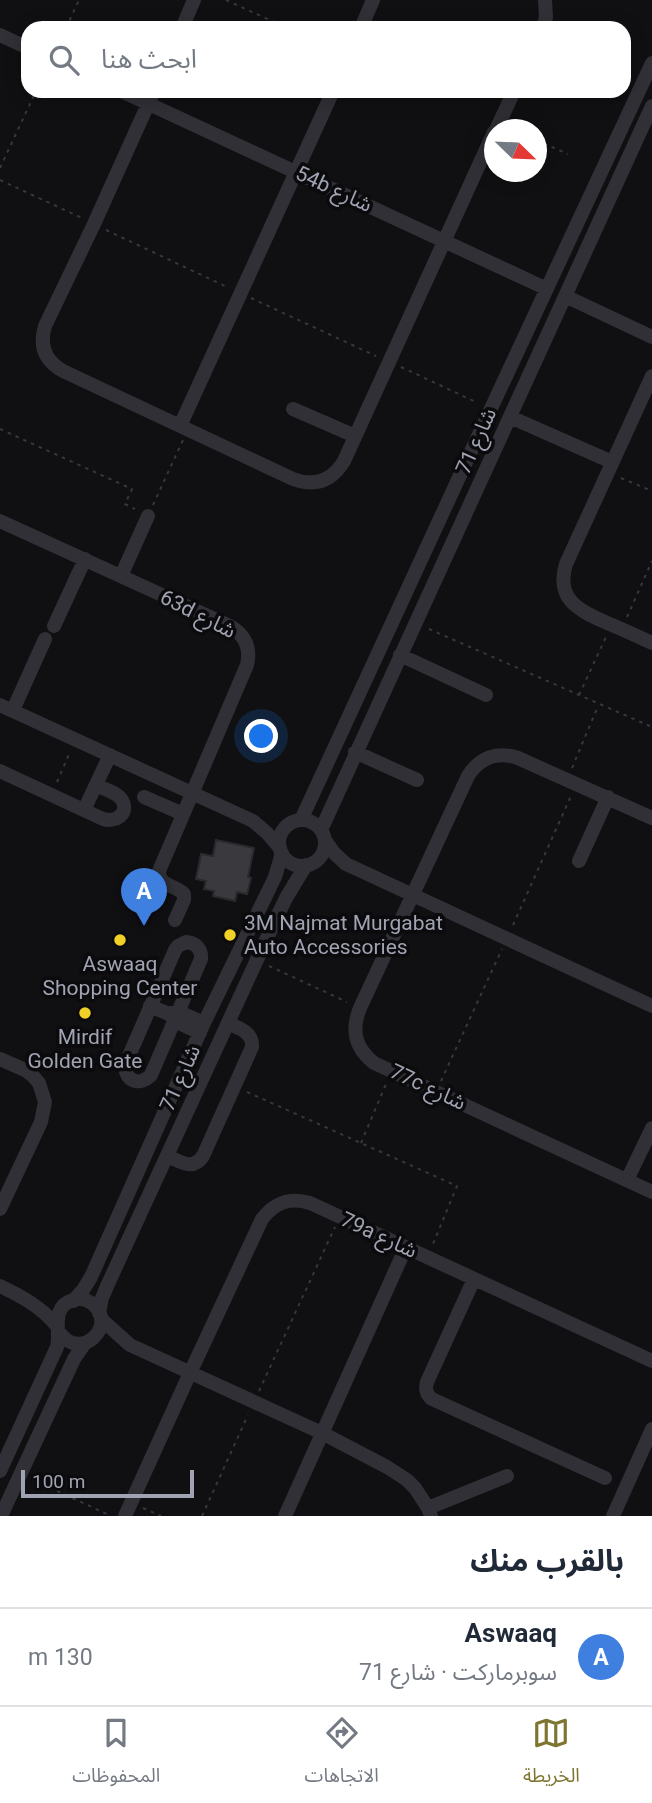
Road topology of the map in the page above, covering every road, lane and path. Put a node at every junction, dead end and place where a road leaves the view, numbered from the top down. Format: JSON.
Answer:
{"nodes":[{"id":1,"x":79,"y":0,"type":"edge"},
{"id":2,"x":194,"y":0,"type":"edge"},
{"id":3,"x":226,"y":0,"type":"edge"},
{"id":4,"x":373,"y":0,"type":"edge"},
{"id":5,"x":545,"y":0,"type":"edge"},
{"id":6,"x":69,"y":21,"type":"edge"},
{"id":7,"x":185,"y":21,"type":"edge"},
{"id":8,"x":272,"y":21,"type":"edge"},
{"id":9,"x":364,"y":21,"type":"edge"},
{"id":10,"x":545,"y":21,"type":"edge"},
{"id":11,"x":0,"y":35,"type":"edge"},
{"id":12,"x":21,"y":45,"type":"edge"},
{"id":13,"x":652,"y":63,"type":"edge"},
{"id":14,"x":33,"y":98,"type":"edge"},
{"id":15,"x":151,"y":98,"type":"edge"},
{"id":16,"x":153,"y":98,"type":"edge"},
{"id":17,"x":330,"y":98,"type":"edge"},
{"id":18,"x":510,"y":98,"type":"edge"},
{"id":19,"x":652,"y":106,"type":"edge"},
{"id":20,"x":500,"y":119,"type":"edge"},
{"id":21,"x":547,"y":145,"type":"edge"},
{"id":22,"x":568,"y":154,"type":"dead end"},
{"id":23,"x":484,"y":155,"type":"edge"},
{"id":24,"x":0,"y":168,"type":"edge"},
{"id":25,"x":297,"y":172,"type":"junction"},
{"id":26,"x":444,"y":240,"type":"junction"},
{"id":27,"x":545,"y":288,"type":"junction"},
{"id":28,"x":565,"y":296,"type":"junction"},
{"id":29,"x":652,"y":337,"type":"edge"},
{"id":30,"x":652,"y":376,"type":"edge"},
{"id":31,"x":293,"y":409,"type":"dead end"},
{"id":32,"x":510,"y":416,"type":"junction"},
{"id":33,"x":184,"y":428,"type":"junction"},
{"id":34,"x":0,"y":429,"type":"edge"},
{"id":35,"x":355,"y":436,"type":"junction"},
{"id":36,"x":610,"y":467,"type":"junction"},
{"id":37,"x":652,"y":492,"type":"edge"},
{"id":38,"x":148,"y":516,"type":"junction"},
{"id":39,"x":0,"y":521,"type":"edge"},
{"id":40,"x":85,"y":559,"type":"junction"},
{"id":41,"x":121,"y":576,"type":"junction"},
{"id":42,"x":415,"y":622,"type":"junction"},
{"id":43,"x":54,"y":626,"type":"dead end"},
{"id":44,"x":45,"y":639,"type":"dead end"},
{"id":45,"x":652,"y":642,"type":"edge"},
{"id":46,"x":400,"y":655,"type":"junction"},
{"id":47,"x":486,"y":695,"type":"dead end"},
{"id":48,"x":599,"y":705,"type":"junction"},
{"id":49,"x":6,"y":708,"type":"edge"},
{"id":50,"x":652,"y":727,"type":"edge"},
{"id":51,"x":80,"y":742,"type":"junction"},
{"id":52,"x":355,"y":752,"type":"junction"},
{"id":53,"x":110,"y":755,"type":"junction"},
{"id":54,"x":0,"y":771,"type":"edge"},
{"id":55,"x":567,"y":779,"type":"junction"},
{"id":56,"x":417,"y":780,"type":"dead end"},
{"id":57,"x":96,"y":785,"type":"junction"},
{"id":58,"x":192,"y":793,"type":"junction"},
{"id":59,"x":144,"y":797,"type":"dead end"},
{"id":60,"x":608,"y":797,"type":"junction"},
{"id":61,"x":58,"y":798,"type":"junction"},
{"id":62,"x":83,"y":810,"type":"junction"},
{"id":63,"x":183,"y":814,"type":"junction"},
{"id":64,"x":652,"y":818,"type":"edge"},
{"id":65,"x":253,"y":821,"type":"junction"},
{"id":66,"x":296,"y":821,"type":"junction"},
{"id":67,"x":323,"y":835,"type":"junction"},
{"id":68,"x":281,"y":850,"type":"junction"},
{"id":69,"x":579,"y":861,"type":"dead end"},
{"id":70,"x":308,"y":864,"type":"junction"},
{"id":71,"x":346,"y":864,"type":"junction"},
{"id":72,"x":413,"y":894,"type":"junction"},
{"id":73,"x":175,"y":920,"type":"dead end"},
{"id":74,"x":257,"y":960,"type":"junction"},
{"id":75,"x":150,"y":1006,"type":"junction"},
{"id":76,"x":652,"y":1006,"type":"edge"},
{"id":77,"x":360,"y":1008,"type":"junction"},
{"id":78,"x":174,"y":1015,"type":"junction"},
{"id":79,"x":228,"y":1023,"type":"junction"},
{"id":80,"x":202,"y":1028,"type":"junction"},
{"id":81,"x":0,"y":1059,"type":"edge"},
{"id":82,"x":392,"y":1070,"type":"junction"},
{"id":83,"x":235,"y":1086,"type":"junction"},
{"id":84,"x":652,"y":1128,"type":"edge"},
{"id":85,"x":361,"y":1143,"type":"junction"},
{"id":86,"x":167,"y":1156,"type":"junction"},
{"id":87,"x":627,"y":1180,"type":"junction"},
{"id":88,"x":652,"y":1192,"type":"edge"},
{"id":89,"x":0,"y":1209,"type":"edge"},
{"id":90,"x":340,"y":1217,"type":"junction"},
{"id":91,"x":406,"y":1248,"type":"junction"},
{"id":92,"x":428,"y":1258,"type":"junction"},
{"id":93,"x":474,"y":1279,"type":"junction"},
{"id":94,"x":0,"y":1286,"type":"edge"},
{"id":95,"x":25,"y":1298,"type":"junction"},
{"id":96,"x":70,"y":1302,"type":"junction"},
{"id":97,"x":100,"y":1316,"type":"junction"},
{"id":98,"x":59,"y":1329,"type":"junction"},
{"id":99,"x":88,"y":1342,"type":"junction"},
{"id":100,"x":130,"y":1345,"type":"junction"},
{"id":101,"x":652,"y":1361,"type":"edge"},
{"id":102,"x":190,"y":1373,"type":"junction"},
{"id":103,"x":254,"y":1402,"type":"junction"},
{"id":104,"x":652,"y":1429,"type":"edge"},
{"id":105,"x":322,"y":1433,"type":"junction"},
{"id":106,"x":647,"y":1449,"type":"edge"},
{"id":107,"x":0,"y":1471,"type":"edge"},
{"id":108,"x":21,"y":1474,"type":"junction"},
{"id":109,"x":507,"y":1476,"type":"dead end"},
{"id":110,"x":605,"y":1478,"type":"dead end"},
{"id":111,"x":128,"y":1509,"type":"edge"},
{"id":112,"x":430,"y":1512,"type":"edge"},
{"id":113,"x":1,"y":1516,"type":"edge"},
{"id":114,"x":112,"y":1516,"type":"edge"},
{"id":115,"x":161,"y":1516,"type":"edge"},
{"id":116,"x":202,"y":1516,"type":"edge"},
{"id":117,"x":285,"y":1516,"type":"edge"},
{"id":118,"x":613,"y":1516,"type":"edge"}],
"edges":[{"from":1,"to":6,"type":"path"},
{"from":2,"to":7,"type":"street"},
{"from":3,"to":8,"type":"path"},
{"from":4,"to":9,"type":"street"},
{"from":5,"to":10,"type":"street"},
{"from":11,"to":12,"type":"street"},
{"from":13,"to":27,"type":"street","name":"شارع 71"},
{"from":14,"to":24,"type":"path"},
{"from":15,"to":33,"type":"street"},
{"from":16,"to":25,"type":"street","name":"54b شارع"},
{"from":17,"to":25,"type":"street"},
{"from":18,"to":20,"type":"street"},
{"from":19,"to":28,"type":"street","name":"شارع 71"},
{"from":21,"to":22,"type":"path"},
{"from":23,"to":26,"type":"street"},
{"from":25,"to":26,"type":"street","name":"54b شارع"},
{"from":25,"to":33,"type":"street"},
{"from":26,"to":27,"type":"street","name":"54b شارع"},
{"from":26,"to":35,"type":"street"},
{"from":27,"to":66,"type":"street","name":"شارع 71"},
{"from":28,"to":29,"type":"street"},
{"from":28,"to":32,"type":"street","name":"شارع 71"},
{"from":30,"to":36,"type":"street"},
{"from":31,"to":35,"type":"street"},
{"from":32,"to":36,"type":"street"},
{"from":32,"to":42,"type":"street","name":"شارع 71"},
{"from":33,"to":35,"type":"street"},
{"from":33,"to":38,"type":"path"},
{"from":34,"to":38,"type":"path"},
{"from":36,"to":37,"type":"path"},
{"from":36,"to":45,"type":"street"},
{"from":38,"to":41,"type":"street"},
{"from":39,"to":40,"type":"street","name":"63d شارع"},
{"from":40,"to":41,"type":"street","name":"63d شارع"},
{"from":40,"to":43,"type":"street"},
{"from":41,"to":58,"type":"street","name":"63d شارع"},
{"from":42,"to":46,"type":"street","name":"شارع 71"},
{"from":42,"to":48,"type":"path"},
{"from":44,"to":49,"type":"street"},
{"from":46,"to":47,"type":"street"},
{"from":46,"to":52,"type":"street","name":"شارع 71"},
{"from":48,"to":50,"type":"path"},
{"from":48,"to":55,"type":"path"},
{"from":49,"to":51,"type":"street"},
{"from":51,"to":53,"type":"street"},
{"from":51,"to":61,"type":"path"},
{"from":52,"to":56,"type":"street"},
{"from":52,"to":67,"type":"street","name":"شارع 71"},
{"from":53,"to":57,"type":"street"},
{"from":53,"to":58,"type":"street"},
{"from":54,"to":61,"type":"street"},
{"from":55,"to":60,"type":"street","name":"77c شارع"},
{"from":55,"to":72,"type":"street","name":"77c شارع"},
{"from":57,"to":62,"type":"street"},
{"from":57,"to":62,"type":"street"},
{"from":58,"to":63,"type":"street","name":"63d شارع"},
{"from":58,"to":65,"type":"street"},
{"from":59,"to":63,"type":"street"},
{"from":60,"to":64,"type":"street","name":"77c شارع"},
{"from":60,"to":69,"type":"street"},
{"from":61,"to":62,"type":"street"},
{"from":63,"to":73,"type":"street","name":"63d شارع"},
{"from":65,"to":66,"type":"street"},
{"from":65,"to":68,"type":"street"},
{"from":66,"to":67,"type":"street"},
{"from":66,"to":68,"type":"street"},
{"from":67,"to":70,"type":"street"},
{"from":67,"to":71,"type":"street"},
{"from":68,"to":70,"type":"street"},
{"from":68,"to":80,"type":"street","name":"شارع 71"},
{"from":70,"to":71,"type":"street"},
{"from":70,"to":74,"type":"street","name":"شارع 71"},
{"from":71,"to":72,"type":"street"},
{"from":72,"to":76,"type":"street"},
{"from":72,"to":77,"type":"street","name":"77c شارع"},
{"from":74,"to":77,"type":"path"},
{"from":74,"to":79,"type":"street","name":"شارع 71"},
{"from":75,"to":78,"type":"street"},
{"from":75,"to":78,"type":"street"},
{"from":75,"to":78,"type":"street"},
{"from":77,"to":82,"type":"street","name":"77c شارع"},
{"from":78,"to":80,"type":"street"},
{"from":79,"to":83,"type":"street"},
{"from":79,"to":86,"type":"street","name":"شارع 71"},
{"from":80,"to":96,"type":"street","name":"شارع 71"},
{"from":81,"to":89,"type":"street"},
{"from":82,"to":85,"type":"path"},
{"from":82,"to":87,"type":"street","name":"77c شارع"},
{"from":83,"to":85,"type":"path"},
{"from":83,"to":86,"type":"street"},
{"from":84,"to":87,"type":"street"},
{"from":85,"to":92,"type":"path"},
{"from":86,"to":97,"type":"street","name":"شارع 71"},
{"from":87,"to":88,"type":"street","name":"77c شارع"},
{"from":90,"to":91,"type":"street","name":"79a شارع"},
{"from":90,"to":102,"type":"street","name":"79a شارع"},
{"from":90,"to":103,"type":"path"},
{"from":91,"to":92,"type":"street","name":"79a شارع"},
{"from":91,"to":105,"type":"street"},
{"from":92,"to":93,"type":"street","name":"79a شارع"},
{"from":93,"to":101,"type":"street","name":"79a شارع"},
{"from":93,"to":110,"type":"street"},
{"from":94,"to":95,"type":"street"},
{"from":95,"to":96,"type":"street"},
{"from":95,"to":98,"type":"street"},
{"from":96,"to":97,"type":"street"},
{"from":96,"to":98,"type":"street"},
{"from":97,"to":99,"type":"street"},
{"from":97,"to":100,"type":"street"},
{"from":98,"to":99,"type":"street"},
{"from":98,"to":107,"type":"street"},
{"from":99,"to":100,"type":"street"},
{"from":99,"to":108,"type":"street"},
{"from":100,"to":102,"type":"street"},
{"from":102,"to":103,"type":"street"},
{"from":102,"to":111,"type":"street","name":"79a شارع"},
{"from":103,"to":105,"type":"street"},
{"from":103,"to":116,"type":"path"},
{"from":104,"to":106,"type":"street"},
{"from":105,"to":112,"type":"street"},
{"from":105,"to":117,"type":"street"},
{"from":106,"to":118,"type":"street"},
{"from":108,"to":113,"type":"street"},
{"from":108,"to":114,"type":"path"},
{"from":109,"to":112,"type":"street"},
{"from":111,"to":115,"type":"path"}]}
